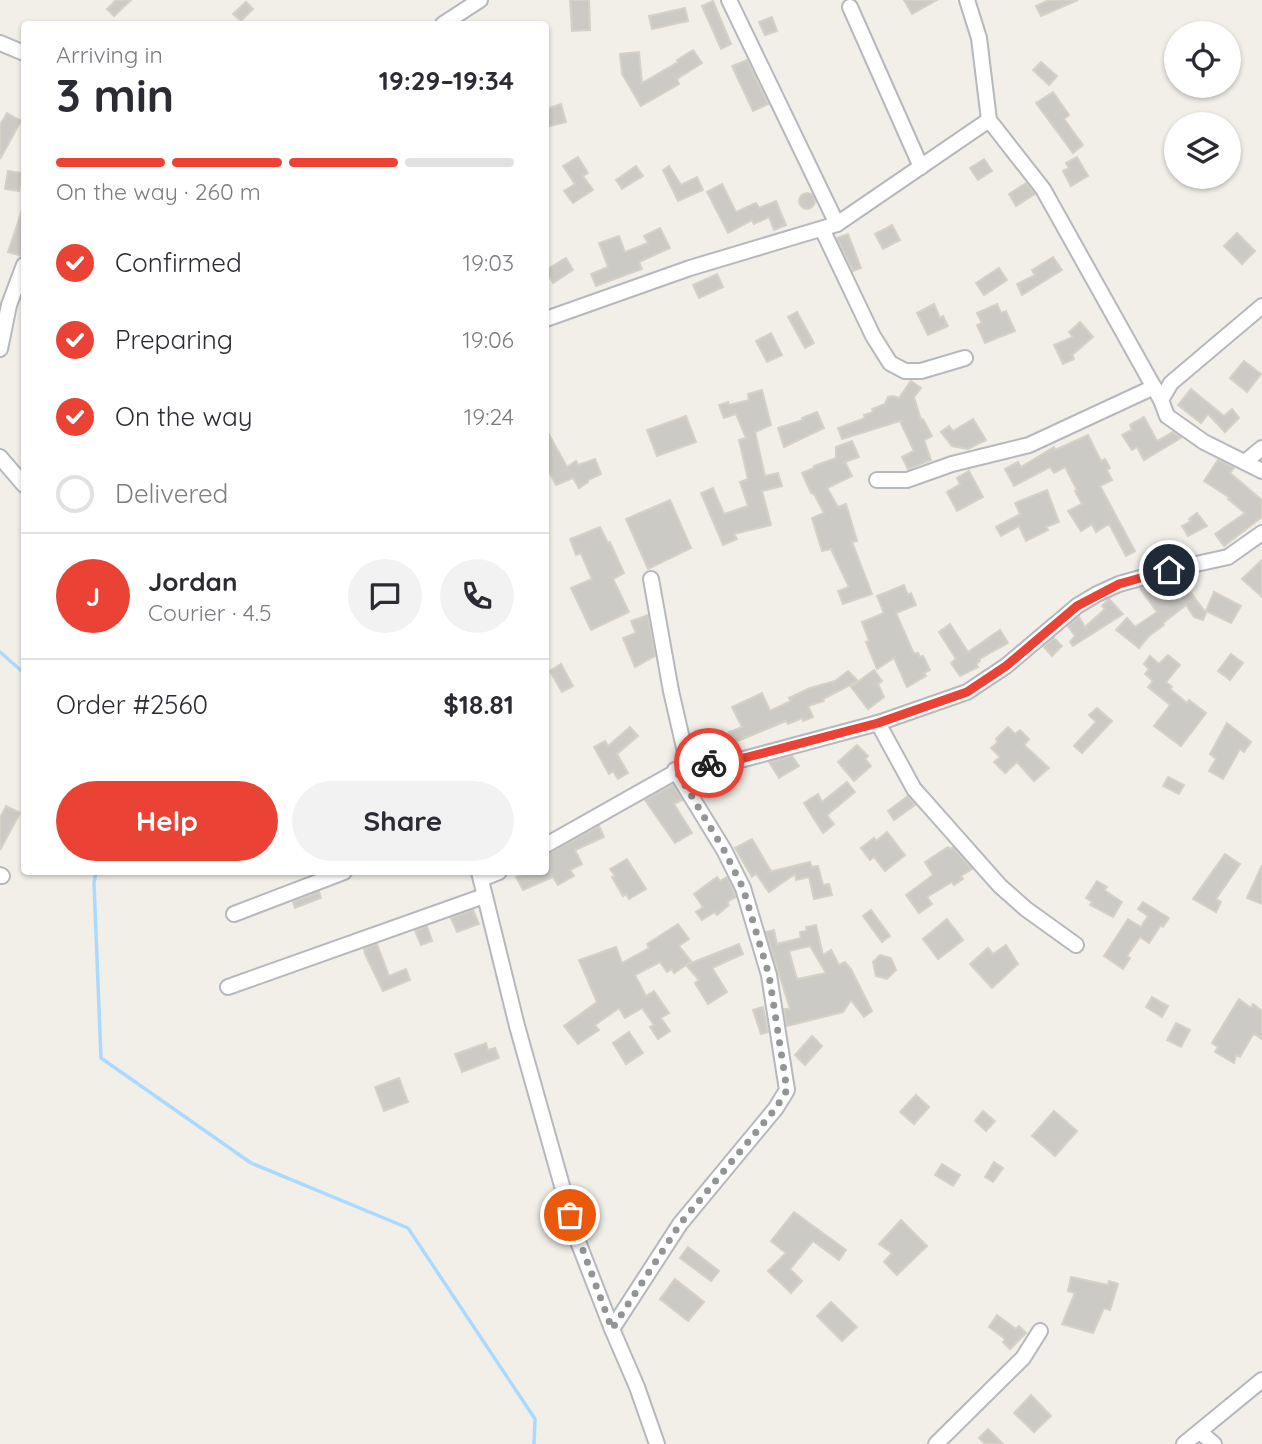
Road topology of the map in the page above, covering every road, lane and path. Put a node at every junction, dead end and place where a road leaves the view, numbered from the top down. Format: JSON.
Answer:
{"nodes":[{"id":1,"x":480,"y":0,"type":"edge"},
{"id":2,"x":729,"y":0,"type":"edge"},
{"id":3,"x":967,"y":0,"type":"edge"},
{"id":4,"x":850,"y":7,"type":"dead end"},
{"id":5,"x":448,"y":21,"type":"edge"},
{"id":6,"x":0,"y":43,"type":"edge"},
{"id":7,"x":21,"y":52,"type":"edge"},
{"id":8,"x":989,"y":120,"type":"junction"},
{"id":9,"x":921,"y":167,"type":"junction"},
{"id":10,"x":836,"y":224,"type":"junction"},
{"id":11,"x":822,"y":229,"type":"junction"},
{"id":12,"x":21,"y":273,"type":"edge"},
{"id":13,"x":1262,"y":306,"type":"edge"},
{"id":14,"x":549,"y":318,"type":"edge"},
{"id":15,"x":0,"y":349,"type":"edge"},
{"id":16,"x":965,"y":358,"type":"dead end"},
{"id":17,"x":1158,"y":394,"type":"junction"},
{"id":18,"x":1262,"y":447,"type":"edge"},
{"id":19,"x":0,"y":457,"type":"edge"},
{"id":20,"x":1245,"y":462,"type":"junction"},
{"id":21,"x":1262,"y":471,"type":"edge"},
{"id":22,"x":877,"y":480,"type":"dead end"},
{"id":23,"x":21,"y":482,"type":"edge"},
{"id":24,"x":1262,"y":533,"type":"edge"},
{"id":25,"x":651,"y":579,"type":"dead end"},
{"id":26,"x":878,"y":723,"type":"junction"},
{"id":27,"x":682,"y":767,"type":"junction"},
{"id":28,"x":549,"y":843,"type":"edge"},
{"id":29,"x":336,"y":875,"type":"edge"},
{"id":30,"x":480,"y":875,"type":"edge"},
{"id":31,"x":484,"y":896,"type":"junction"},
{"id":32,"x":234,"y":914,"type":"dead end"},
{"id":33,"x":1076,"y":945,"type":"dead end"},
{"id":34,"x":228,"y":987,"type":"dead end"},
{"id":35,"x":612,"y":1329,"type":"junction"},
{"id":36,"x":1040,"y":1331,"type":"dead end"},
{"id":37,"x":1262,"y":1380,"type":"edge"},
{"id":38,"x":1199,"y":1432,"type":"junction"},
{"id":39,"x":657,"y":1444,"type":"edge"},
{"id":40,"x":936,"y":1444,"type":"edge"},
{"id":41,"x":1184,"y":1444,"type":"edge"},
{"id":42,"x":1214,"y":1444,"type":"edge"}],
"edges":[{"from":1,"to":5,"type":"street"},
{"from":2,"to":10,"type":"street"},
{"from":3,"to":8,"type":"street"},
{"from":4,"to":9,"type":"street"},
{"from":6,"to":7,"type":"street"},
{"from":8,"to":9,"type":"street"},
{"from":8,"to":17,"type":"street"},
{"from":9,"to":10,"type":"street"},
{"from":10,"to":11,"type":"street"},
{"from":11,"to":14,"type":"street"},
{"from":11,"to":16,"type":"street"},
{"from":12,"to":15,"type":"street"},
{"from":13,"to":17,"type":"street"},
{"from":17,"to":20,"type":"street"},
{"from":17,"to":22,"type":"street"},
{"from":18,"to":20,"type":"street"},
{"from":19,"to":23,"type":"street"},
{"from":20,"to":21,"type":"street"},
{"from":24,"to":26,"type":"street"},
{"from":25,"to":27,"type":"street"},
{"from":26,"to":27,"type":"street"},
{"from":26,"to":33,"type":"street"},
{"from":27,"to":28,"type":"street"},
{"from":27,"to":35,"type":"street"},
{"from":29,"to":32,"type":"street"},
{"from":30,"to":31,"type":"street"},
{"from":31,"to":34,"type":"street"},
{"from":31,"to":35,"type":"street"},
{"from":35,"to":39,"type":"street"},
{"from":36,"to":40,"type":"street"},
{"from":37,"to":38,"type":"street"},
{"from":38,"to":41,"type":"street"},
{"from":38,"to":42,"type":"street"}]}
